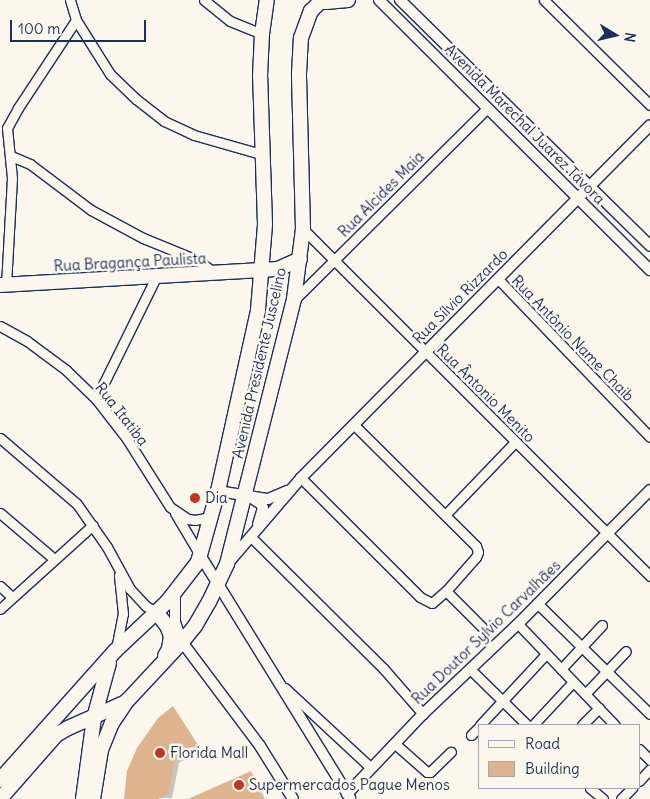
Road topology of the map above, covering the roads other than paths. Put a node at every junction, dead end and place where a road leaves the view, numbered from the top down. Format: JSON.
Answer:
{"nodes":[{"id":1,"x":70,"y":0,"type":"edge"},
{"id":2,"x":204,"y":0,"type":"edge"},
{"id":3,"x":267,"y":0,"type":"edge"},
{"id":4,"x":320,"y":0,"type":"edge"},
{"id":5,"x":348,"y":0,"type":"edge"},
{"id":6,"x":380,"y":0,"type":"edge"},
{"id":7,"x":400,"y":0,"type":"edge"},
{"id":8,"x":544,"y":0,"type":"edge"},
{"id":9,"x":76,"y":20,"type":"junction"},
{"id":10,"x":262,"y":34,"type":"junction"},
{"id":11,"x":650,"y":105,"type":"edge"},
{"id":12,"x":486,"y":109,"type":"junction"},
{"id":13,"x":0,"y":119,"type":"edge"},
{"id":14,"x":650,"y":125,"type":"edge"},
{"id":15,"x":7,"y":128,"type":"junction"},
{"id":16,"x":261,"y":154,"type":"junction"},
{"id":17,"x":11,"y":156,"type":"junction"},
{"id":18,"x":591,"y":186,"type":"junction"},
{"id":19,"x":579,"y":198,"type":"junction"},
{"id":20,"x":303,"y":229,"type":"junction"},
{"id":21,"x":650,"y":246,"type":"edge"},
{"id":22,"x":300,"y":259,"type":"junction"},
{"id":23,"x":333,"y":260,"type":"junction"},
{"id":24,"x":262,"y":270,"type":"junction"},
{"id":25,"x":650,"y":270,"type":"edge"},
{"id":26,"x":216,"y":273,"type":"junction"},
{"id":27,"x":156,"y":277,"type":"junction"},
{"id":28,"x":498,"y":279,"type":"junction"},
{"id":29,"x":3,"y":285,"type":"edge"},
{"id":30,"x":294,"y":299,"type":"junction"},
{"id":31,"x":0,"y":326,"type":"edge"},
{"id":32,"x":425,"y":352,"type":"junction"},
{"id":33,"x":96,"y":399,"type":"junction"},
{"id":34,"x":353,"y":424,"type":"junction"},
{"id":35,"x":650,"y":437,"type":"edge"},
{"id":36,"x":0,"y":438,"type":"edge"},
{"id":37,"x":514,"y":442,"type":"junction"},
{"id":38,"x":300,"y":478,"type":"junction"},
{"id":39,"x":292,"y":488,"type":"junction"},
{"id":40,"x":650,"y":490,"type":"edge"},
{"id":41,"x":218,"y":491,"type":"junction"},
{"id":42,"x":246,"y":496,"type":"junction"},
{"id":43,"x":170,"y":507,"type":"junction"},
{"id":44,"x":0,"y":513,"type":"edge"},
{"id":45,"x":445,"y":515,"type":"junction"},
{"id":46,"x":211,"y":517,"type":"junction"},
{"id":47,"x":93,"y":525,"type":"junction"},
{"id":48,"x":254,"y":532,"type":"junction"},
{"id":49,"x":607,"y":534,"type":"junction"},
{"id":50,"x":200,"y":556,"type":"junction"},
{"id":51,"x":54,"y":559,"type":"junction"},
{"id":52,"x":227,"y":564,"type":"junction"},
{"id":53,"x":118,"y":570,"type":"junction"},
{"id":54,"x":650,"y":576,"type":"edge"},
{"id":55,"x":219,"y":583,"type":"junction"},
{"id":56,"x":0,"y":586,"type":"edge"},
{"id":57,"x":177,"y":590,"type":"junction"},
{"id":58,"x":446,"y":591,"type":"junction"},
{"id":59,"x":12,"y":597,"type":"junction"},
{"id":60,"x":538,"y":604,"type":"junction"},
{"id":61,"x":0,"y":609,"type":"edge"},
{"id":62,"x":156,"y":613,"type":"junction"},
{"id":63,"x":146,"y":623,"type":"junction"},
{"id":64,"x":518,"y":624,"type":"junction"},
{"id":65,"x":602,"y":625,"type":"dead end"},
{"id":66,"x":167,"y":626,"type":"junction"},
{"id":67,"x":482,"y":627,"type":"dead end"},
{"id":68,"x":182,"y":642,"type":"junction"},
{"id":69,"x":582,"y":646,"type":"junction"},
{"id":70,"x":115,"y":651,"type":"junction"},
{"id":71,"x":626,"y":651,"type":"dead end"},
{"id":72,"x":546,"y":654,"type":"junction"},
{"id":73,"x":470,"y":669,"type":"junction"},
{"id":74,"x":561,"y":669,"type":"junction"},
{"id":75,"x":106,"y":670,"type":"junction"},
{"id":76,"x":156,"y":670,"type":"junction"},
{"id":77,"x":608,"y":670,"type":"junction"},
{"id":78,"x":573,"y":682,"type":"junction"},
{"id":79,"x":281,"y":684,"type":"junction"},
{"id":80,"x":585,"y":694,"type":"junction"},
{"id":81,"x":503,"y":702,"type":"junction"},
{"id":82,"x":122,"y":704,"type":"junction"},
{"id":83,"x":598,"y":708,"type":"junction"},
{"id":84,"x":423,"y":714,"type":"junction"},
{"id":85,"x":650,"y":714,"type":"edge"},
{"id":86,"x":94,"y":718,"type":"junction"},
{"id":87,"x":482,"y":724,"type":"edge"},
{"id":88,"x":526,"y":724,"type":"edge"},
{"id":89,"x":533,"y":724,"type":"edge"},
{"id":90,"x":583,"y":724,"type":"edge"},
{"id":91,"x":614,"y":724,"type":"edge"},
{"id":92,"x":68,"y":728,"type":"junction"},
{"id":93,"x":478,"y":728,"type":"edge"},
{"id":94,"x":471,"y":735,"type":"dead end"},
{"id":95,"x":91,"y":740,"type":"junction"},
{"id":96,"x":394,"y":743,"type":"junction"},
{"id":97,"x":640,"y":750,"type":"edge"},
{"id":98,"x":451,"y":752,"type":"dead end"},
{"id":99,"x":650,"y":760,"type":"edge"},
{"id":100,"x":371,"y":768,"type":"junction"},
{"id":101,"x":650,"y":769,"type":"edge"},
{"id":102,"x":0,"y":780,"type":"edge"},
{"id":103,"x":640,"y":780,"type":"edge"},
{"id":104,"x":591,"y":789,"type":"edge"},
{"id":105,"x":631,"y":789,"type":"edge"},
{"id":106,"x":348,"y":797,"type":"edge"},
{"id":107,"x":0,"y":799,"type":"edge"},
{"id":108,"x":83,"y":799,"type":"edge"},
{"id":109,"x":93,"y":799,"type":"edge"},
{"id":110,"x":292,"y":799,"type":"edge"},
{"id":111,"x":603,"y":799,"type":"edge"},
{"id":112,"x":621,"y":799,"type":"edge"}],
"edges":[{"from":1,"to":9,"type":"street"},
{"from":2,"to":10,"type":"street"},
{"from":3,"to":10,"type":"main road","name":"Avenida Presidente Juscelino"},
{"from":4,"to":5,"type":"main road"},
{"from":4,"to":20,"type":"main road","name":"Avenida Presidente Juscelino"},
{"from":6,"to":12,"type":"street","name":"Avenida Marechal Juarez Távora"},
{"from":7,"to":18,"type":"street","name":"Avenida Marechal Juarez Távora"},
{"from":8,"to":11,"type":"street"},
{"from":9,"to":15,"type":"street"},
{"from":9,"to":16,"type":"street"},
{"from":10,"to":16,"type":"main road","name":"Avenida Presidente Juscelino"},
{"from":12,"to":19,"type":"street","name":"Avenida Marechal Juarez Távora"},
{"from":12,"to":23,"type":"street","name":"Rua Alcides Maia"},
{"from":13,"to":15,"type":"street"},
{"from":14,"to":18,"type":"street","name":"Rua Sílvio Rizzardo"},
{"from":15,"to":17,"type":"street"},
{"from":16,"to":24,"type":"main road","name":"Avenida Presidente Juscelino"},
{"from":17,"to":26,"type":"street"},
{"from":17,"to":29,"type":"street"},
{"from":18,"to":19,"type":"street","name":"Rua Sílvio Rizzardo"},
{"from":18,"to":21,"type":"street","name":"Avenida Marechal Juarez Távora"},
{"from":19,"to":25,"type":"street","name":"Avenida Marechal Juarez Távora"},
{"from":19,"to":28,"type":"street","name":"Rua Sílvio Rizzardo"},
{"from":20,"to":22,"type":"main road","name":"Avenida Presidente Juscelino"},
{"from":20,"to":23,"type":"street","name":"Rua Ântonio Menito"},
{"from":22,"to":24,"type":"main road","name":"Rua Bragança Paulista"},
{"from":22,"to":30,"type":"main road","name":"Avenida Presidente Juscelino"},
{"from":23,"to":30,"type":"street","name":"Rua Alcides Maia"},
{"from":23,"to":32,"type":"street","name":"Rua Ântonio Menito"},
{"from":24,"to":26,"type":"main road","name":"Rua Bragança Paulista"},
{"from":24,"to":41,"type":"main road","name":"Avenida Presidente Juscelino"},
{"from":26,"to":27,"type":"main road","name":"Rua Bragança Paulista"},
{"from":27,"to":29,"type":"main road","name":"Rua Bragança Paulista"},
{"from":27,"to":33,"type":"street"},
{"from":28,"to":32,"type":"street","name":"Rua Sílvio Rizzardo"},
{"from":28,"to":35,"type":"street","name":"Rua Antônio Name Chaib"},
{"from":30,"to":42,"type":"main road","name":"Avenida Presidente Juscelino"},
{"from":31,"to":33,"type":"street","name":"Rua Itatiba"},
{"from":32,"to":34,"type":"street","name":"Rua Sílvio Rizzardo"},
{"from":32,"to":37,"type":"street","name":"Rua Ântonio Menito"},
{"from":33,"to":43,"type":"street","name":"Rua Itatiba"},
{"from":34,"to":38,"type":"street","name":"Rua Sílvio Rizzardo"},
{"from":34,"to":45,"type":"street"},
{"from":36,"to":47,"type":"street"},
{"from":37,"to":45,"type":"street"},
{"from":37,"to":49,"type":"street","name":"Rua Ântonio Menito"},
{"from":38,"to":39,"type":"street","name":"Rua Sílvio Rizzardo"},
{"from":38,"to":58,"type":"street"},
{"from":39,"to":42,"type":"street","name":"Rua Sílvio Rizzardo"},
{"from":39,"to":48,"type":"street","name":"Rua Sílvio Rizzardo"},
{"from":40,"to":49,"type":"street","name":"Rua Doutor Sylvio Carvalhães"},
{"from":41,"to":42,"type":"street","name":"Rua Sílvio Rizzardo"},
{"from":41,"to":46,"type":"main road","name":"Avenida Presidente Juscelino"},
{"from":42,"to":48,"type":"street"},
{"from":42,"to":52,"type":"main road","name":"Avenida Presidente Juscelino"},
{"from":43,"to":46,"type":"street","name":"Rua Itatiba"},
{"from":43,"to":50,"type":"street"},
{"from":44,"to":51,"type":"street"},
{"from":45,"to":58,"type":"street"},
{"from":46,"to":50,"type":"main road","name":"Avenida Presidente Juscelino"},
{"from":47,"to":51,"type":"street"},
{"from":47,"to":53,"type":"street"},
{"from":48,"to":52,"type":"street","name":"Rua Sílvio Rizzardo"},
{"from":48,"to":84,"type":"street"},
{"from":49,"to":54,"type":"street","name":"Rua Ântonio Menito"},
{"from":49,"to":60,"type":"street","name":"Rua Doutor Sylvio Carvalhães"},
{"from":50,"to":55,"type":"street"},
{"from":50,"to":57,"type":"main road","name":"Avenida Presidente Juscelino"},
{"from":51,"to":59,"type":"street"},
{"from":52,"to":55,"type":"main road","name":"Avenida Presidente Juscelino"},
{"from":53,"to":62,"type":"street"},
{"from":53,"to":70,"type":"street"},
{"from":55,"to":68,"type":"main road","name":"Avenida Presidente Juscelino"},
{"from":55,"to":79,"type":"street"},
{"from":56,"to":59,"type":"street"},
{"from":57,"to":62,"type":"main road","name":"Avenida Presidente Juscelino"},
{"from":57,"to":68,"type":"street"},
{"from":58,"to":67,"type":"street"},
{"from":59,"to":61,"type":"street"},
{"from":60,"to":64,"type":"street","name":"Rua Doutor Sylvio Carvalhães"},
{"from":60,"to":69,"type":"street"},
{"from":62,"to":63,"type":"main road","name":"Avenida Presidente Juscelino"},
{"from":62,"to":66,"type":"main road"},
{"from":63,"to":66,"type":"main road"},
{"from":63,"to":70,"type":"main road","name":"Avenida Presidente Juscelino"},
{"from":64,"to":72,"type":"street"},
{"from":64,"to":73,"type":"street","name":"Rua Doutor Sylvio Carvalhães"},
{"from":65,"to":69,"type":"street"},
{"from":66,"to":76,"type":"main road"},
{"from":68,"to":76,"type":"main road","name":"Avenida Presidente Juscelino"},
{"from":68,"to":110,"type":"street"},
{"from":69,"to":74,"type":"street"},
{"from":69,"to":77,"type":"street"},
{"from":70,"to":75,"type":"main road"},
{"from":70,"to":102,"type":"main road","name":"Avenida Presidente Juscelino"},
{"from":71,"to":77,"type":"street"},
{"from":72,"to":74,"type":"street"},
{"from":72,"to":81,"type":"street"},
{"from":73,"to":81,"type":"street"},
{"from":73,"to":84,"type":"street","name":"Rua Doutor Sylvio Carvalhães"},
{"from":74,"to":78,"type":"street"},
{"from":75,"to":82,"type":"main road"},
{"from":75,"to":86,"type":"main road"},
{"from":76,"to":82,"type":"main road","name":"Avenida Presidente Juscelino"},
{"from":77,"to":80,"type":"street"},
{"from":77,"to":85,"type":"street"},
{"from":78,"to":80,"type":"street"},
{"from":78,"to":89,"type":"street"},
{"from":79,"to":100,"type":"street"},
{"from":79,"to":106,"type":"street"},
{"from":80,"to":83,"type":"street"},
{"from":81,"to":87,"type":"street"},
{"from":81,"to":88,"type":"street"},
{"from":82,"to":86,"type":"main road"},
{"from":82,"to":109,"type":"main road"},
{"from":83,"to":90,"type":"street"},
{"from":83,"to":91,"type":"street"},
{"from":84,"to":96,"type":"street","name":"Rua Doutor Sylvio Carvalhães"},
{"from":86,"to":92,"type":"main road"},
{"from":86,"to":95,"type":"main road"},
{"from":92,"to":95,"type":"main road"},
{"from":92,"to":107,"type":"main road"},
{"from":93,"to":94,"type":"street"},
{"from":95,"to":108,"type":"main road"},
{"from":96,"to":98,"type":"street"},
{"from":96,"to":100,"type":"street","name":"Rua Doutor Sylvio Carvalhães"},
{"from":97,"to":99,"type":"street"},
{"from":100,"to":106,"type":"street","name":"Rua Doutor Sylvio Carvalhães"},
{"from":101,"to":103,"type":"street"},
{"from":104,"to":111,"type":"street"},
{"from":105,"to":112,"type":"street"}]}
